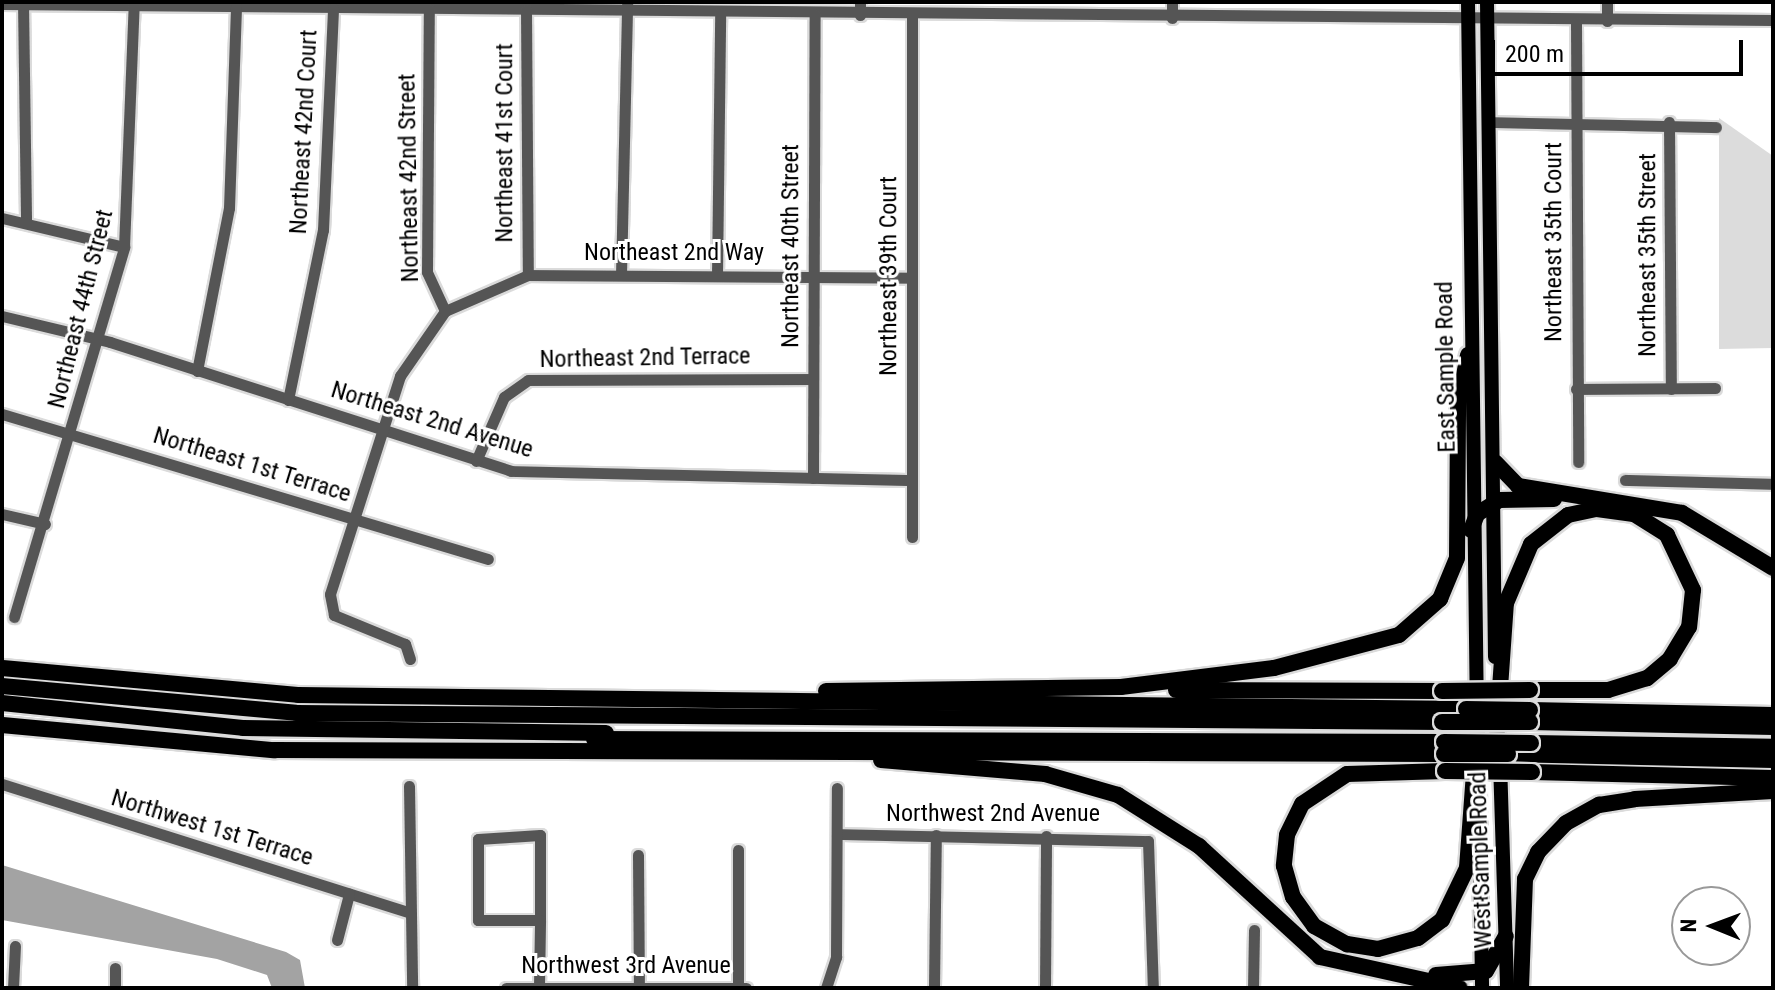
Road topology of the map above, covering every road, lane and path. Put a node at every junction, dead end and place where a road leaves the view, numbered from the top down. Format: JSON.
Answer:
{"nodes":[{"id":1,"x":1172,"y":2,"type":"edge"},
{"id":2,"x":1468,"y":2,"type":"edge"},
{"id":3,"x":1487,"y":2,"type":"edge"},
{"id":4,"x":1607,"y":2,"type":"edge"},
{"id":5,"x":23,"y":3,"type":"edge"},
{"id":6,"x":2,"y":4,"type":"edge"},
{"id":7,"x":134,"y":4,"type":"edge"},
{"id":8,"x":241,"y":5,"type":"edge"},
{"id":9,"x":626,"y":7,"type":"edge"},
{"id":10,"x":333,"y":8,"type":"junction"},
{"id":11,"x":860,"y":8,"type":"edge"},
{"id":12,"x":429,"y":9,"type":"junction"},
{"id":13,"x":526,"y":10,"type":"junction"},
{"id":14,"x":720,"y":13,"type":"junction"},
{"id":15,"x":815,"y":14,"type":"junction"},
{"id":16,"x":912,"y":15,"type":"junction"},
{"id":17,"x":1172,"y":18,"type":"junction"},
{"id":18,"x":1773,"y":20,"type":"edge"},
{"id":19,"x":1607,"y":21,"type":"junction"},
{"id":20,"x":1468,"y":22,"type":"junction"},
{"id":21,"x":1487,"y":22,"type":"junction"},
{"id":22,"x":1576,"y":23,"type":"junction"},
{"id":23,"x":1488,"y":122,"type":"junction"},
{"id":24,"x":1576,"y":122,"type":"junction"},
{"id":25,"x":1669,"y":122,"type":"junction"},
{"id":26,"x":1716,"y":127,"type":"dead end"},
{"id":27,"x":2,"y":218,"type":"edge"},
{"id":28,"x":26,"y":223,"type":"junction"},
{"id":29,"x":124,"y":247,"type":"junction"},
{"id":30,"x":528,"y":275,"type":"junction"},
{"id":31,"x":621,"y":275,"type":"junction"},
{"id":32,"x":717,"y":275,"type":"junction"},
{"id":33,"x":813,"y":276,"type":"junction"},
{"id":34,"x":910,"y":278,"type":"junction"},
{"id":35,"x":445,"y":311,"type":"junction"},
{"id":36,"x":2,"y":316,"type":"edge"},
{"id":37,"x":101,"y":339,"type":"junction"},
{"id":38,"x":1468,"y":355,"type":"junction"},
{"id":39,"x":197,"y":371,"type":"junction"},
{"id":40,"x":813,"y":379,"type":"junction"},
{"id":41,"x":1715,"y":388,"type":"dead end"},
{"id":42,"x":1576,"y":389,"type":"junction"},
{"id":43,"x":1671,"y":389,"type":"junction"},
{"id":44,"x":288,"y":400,"type":"junction"},
{"id":45,"x":2,"y":414,"type":"edge"},
{"id":46,"x":382,"y":431,"type":"junction"},
{"id":47,"x":73,"y":432,"type":"junction"},
{"id":48,"x":476,"y":461,"type":"junction"},
{"id":49,"x":1495,"y":462,"type":"junction"},
{"id":50,"x":1578,"y":462,"type":"dead end"},
{"id":51,"x":813,"y":478,"type":"junction"},
{"id":52,"x":912,"y":480,"type":"junction"},
{"id":53,"x":1625,"y":480,"type":"dead end"},
{"id":54,"x":1773,"y":484,"type":"edge"},
{"id":55,"x":1588,"y":496,"type":"junction"},
{"id":56,"x":1495,"y":502,"type":"junction"},
{"id":57,"x":2,"y":514,"type":"edge"},
{"id":58,"x":353,"y":519,"type":"junction"},
{"id":59,"x":45,"y":524,"type":"junction"},
{"id":60,"x":1471,"y":530,"type":"junction"},
{"id":61,"x":912,"y":537,"type":"dead end"},
{"id":62,"x":488,"y":559,"type":"dead end"},
{"id":63,"x":1773,"y":568,"type":"edge"},
{"id":64,"x":14,"y":617,"type":"dead end"},
{"id":65,"x":410,"y":659,"type":"dead end"},
{"id":66,"x":2,"y":668,"type":"edge"},
{"id":67,"x":114,"y":683,"type":"junction"},
{"id":68,"x":2,"y":686,"type":"edge"},
{"id":69,"x":1121,"y":687,"type":"junction"},
{"id":70,"x":708,"y":701,"type":"junction"},
{"id":71,"x":2,"y":703,"type":"edge"},
{"id":72,"x":235,"y":711,"type":"junction"},
{"id":73,"x":2,"y":714,"type":"edge"},
{"id":74,"x":1442,"y":715,"type":"junction"},
{"id":75,"x":1773,"y":715,"type":"edge"},
{"id":76,"x":1530,"y":716,"type":"junction"},
{"id":77,"x":2,"y":725,"type":"edge"},
{"id":78,"x":1773,"y":727,"type":"edge"},
{"id":79,"x":1477,"y":731,"type":"junction"},
{"id":80,"x":1497,"y":731,"type":"junction"},
{"id":81,"x":760,"y":736,"type":"junction"},
{"id":82,"x":1773,"y":747,"type":"edge"},
{"id":83,"x":1444,"y":748,"type":"junction"},
{"id":84,"x":1532,"y":748,"type":"junction"},
{"id":85,"x":741,"y":749,"type":"junction"},
{"id":86,"x":1773,"y":760,"type":"edge"},
{"id":87,"x":1773,"y":778,"type":"edge"},
{"id":88,"x":2,"y":784,"type":"edge"},
{"id":89,"x":409,"y":786,"type":"dead end"},
{"id":90,"x":837,"y":788,"type":"dead end"},
{"id":91,"x":1773,"y":791,"type":"edge"},
{"id":92,"x":837,"y":834,"type":"junction"},
{"id":93,"x":936,"y":835,"type":"junction"},
{"id":94,"x":1046,"y":836,"type":"junction"},
{"id":95,"x":738,"y":850,"type":"dead end"},
{"id":96,"x":638,"y":855,"type":"dead end"},
{"id":97,"x":349,"y":894,"type":"junction"},
{"id":98,"x":410,"y":913,"type":"junction"},
{"id":99,"x":540,"y":920,"type":"junction"},
{"id":100,"x":1254,"y":930,"type":"dead end"},
{"id":101,"x":1506,"y":936,"type":"junction"},
{"id":102,"x":337,"y":940,"type":"dead end"},
{"id":103,"x":15,"y":946,"type":"dead end"},
{"id":104,"x":115,"y":968,"type":"dead end"},
{"id":105,"x":1427,"y":979,"type":"junction"},
{"id":106,"x":1482,"y":981,"type":"edge"},
{"id":107,"x":639,"y":983,"type":"junction"},
{"id":108,"x":539,"y":987,"type":"edge"},
{"id":109,"x":742,"y":987,"type":"edge"},
{"id":110,"x":13,"y":988,"type":"edge"},
{"id":111,"x":115,"y":988,"type":"edge"},
{"id":112,"x":412,"y":988,"type":"edge"},
{"id":113,"x":506,"y":988,"type":"edge"},
{"id":114,"x":826,"y":988,"type":"edge"},
{"id":115,"x":934,"y":988,"type":"edge"},
{"id":116,"x":1045,"y":988,"type":"edge"},
{"id":117,"x":1153,"y":988,"type":"edge"},
{"id":118,"x":1253,"y":988,"type":"edge"},
{"id":119,"x":1460,"y":988,"type":"edge"},
{"id":120,"x":1507,"y":988,"type":"edge"},
{"id":121,"x":1521,"y":988,"type":"edge"}],
"edges":[{"from":1,"to":17,"type":"street"},
{"from":2,"to":20,"type":"main road","name":"East Sample Road"},
{"from":3,"to":21,"type":"main road","name":"East Sample Road"},
{"from":4,"to":19,"type":"street"},
{"from":5,"to":6,"type":"street"},
{"from":5,"to":7,"type":"street"},
{"from":5,"to":28,"type":"street"},
{"from":7,"to":8,"type":"street"},
{"from":7,"to":29,"type":"street","name":"Northeast 44th Street"},
{"from":8,"to":10,"type":"street"},
{"from":8,"to":39,"type":"street"},
{"from":9,"to":13,"type":"street"},
{"from":9,"to":14,"type":"street"},
{"from":9,"to":31,"type":"street"},
{"from":10,"to":12,"type":"street"},
{"from":10,"to":44,"type":"street","name":"Northeast 42nd Court"},
{"from":11,"to":15,"type":"street"},
{"from":11,"to":16,"type":"street"},
{"from":12,"to":13,"type":"street"},
{"from":12,"to":35,"type":"street","name":"Northeast 42nd Street"},
{"from":13,"to":30,"type":"street","name":"Northeast 41st Court"},
{"from":14,"to":15,"type":"street"},
{"from":14,"to":32,"type":"street"},
{"from":15,"to":33,"type":"street","name":"Northeast 40th Street"},
{"from":16,"to":17,"type":"street"},
{"from":16,"to":34,"type":"street","name":"Northeast 39th Court"},
{"from":17,"to":20,"type":"street"},
{"from":18,"to":19,"type":"street"},
{"from":19,"to":22,"type":"street"},
{"from":20,"to":21,"type":"street"},
{"from":20,"to":38,"type":"main road","name":"East Sample Road"},
{"from":21,"to":22,"type":"street"},
{"from":21,"to":23,"type":"main road","name":"East Sample Road"},
{"from":22,"to":24,"type":"street","name":"Northeast 35th Court"},
{"from":23,"to":24,"type":"street"},
{"from":23,"to":49,"type":"main road","name":"East Sample Road"},
{"from":24,"to":25,"type":"street"},
{"from":24,"to":42,"type":"street","name":"Northeast 35th Court"},
{"from":25,"to":26,"type":"street"},
{"from":25,"to":43,"type":"street","name":"Northeast 35th Street"},
{"from":27,"to":28,"type":"street"},
{"from":28,"to":29,"type":"street"},
{"from":29,"to":37,"type":"street","name":"Northeast 44th Street"},
{"from":30,"to":31,"type":"street","name":"Northeast 2nd Way"},
{"from":30,"to":35,"type":"street","name":"Northeast 2nd Way"},
{"from":31,"to":32,"type":"street","name":"Northeast 2nd Way"},
{"from":32,"to":33,"type":"street","name":"Northeast 2nd Way"},
{"from":33,"to":34,"type":"street","name":"Northeast 2nd Way"},
{"from":33,"to":40,"type":"street","name":"Northeast 40th Street"},
{"from":34,"to":52,"type":"street","name":"Northeast 39th Court"},
{"from":35,"to":46,"type":"street","name":"Northeast 42nd Street"},
{"from":36,"to":37,"type":"street","name":"Northeast 2nd Avenue"},
{"from":37,"to":39,"type":"street","name":"Northeast 2nd Avenue"},
{"from":37,"to":47,"type":"street","name":"Northeast 44th Street"},
{"from":38,"to":60,"type":"main road","name":"East Sample Road"},
{"from":38,"to":69,"type":"highway"},
{"from":39,"to":44,"type":"street","name":"Northeast 2nd Avenue"},
{"from":40,"to":48,"type":"street","name":"Northeast 2nd Terrace"},
{"from":40,"to":51,"type":"street","name":"Northeast 40th Street"},
{"from":41,"to":43,"type":"street"},
{"from":42,"to":43,"type":"street"},
{"from":42,"to":50,"type":"street","name":"Northeast 35th Court"},
{"from":44,"to":46,"type":"street","name":"Northeast 2nd Avenue"},
{"from":45,"to":47,"type":"street","name":"Northeast 1st Terrace"},
{"from":46,"to":48,"type":"street","name":"Northeast 2nd Avenue"},
{"from":46,"to":58,"type":"street","name":"Northeast 42nd Street"},
{"from":47,"to":58,"type":"street","name":"Northeast 1st Terrace"},
{"from":47,"to":59,"type":"street","name":"Northeast 44th Street"},
{"from":48,"to":51,"type":"street","name":"Northeast 2nd Avenue"},
{"from":49,"to":55,"type":"highway"},
{"from":49,"to":56,"type":"main road","name":"East Sample Road"},
{"from":51,"to":52,"type":"street","name":"Northeast 2nd Avenue"},
{"from":52,"to":61,"type":"street","name":"Northeast 39th Court"},
{"from":53,"to":54,"type":"street"},
{"from":55,"to":56,"type":"highway"},
{"from":55,"to":63,"type":"highway"},
{"from":56,"to":60,"type":"highway"},
{"from":56,"to":80,"type":"main road","name":"East Sample Road"},
{"from":57,"to":59,"type":"street"},
{"from":58,"to":62,"type":"street","name":"Northeast 1st Terrace"},
{"from":58,"to":65,"type":"street","name":"Northeast 42nd Street"},
{"from":59,"to":64,"type":"street","name":"Northeast 44th Street"},
{"from":60,"to":79,"type":"main road","name":"East Sample Road"},
{"from":66,"to":67,"type":"highway"},
{"from":67,"to":70,"type":"highway"},
{"from":67,"to":72,"type":"highway"},
{"from":68,"to":72,"type":"highway"},
{"from":69,"to":70,"type":"highway"},
{"from":69,"to":80,"type":"highway","bridge":true},
{"from":70,"to":74,"type":"highway"},
{"from":71,"to":81,"type":"highway"},
{"from":72,"to":74,"type":"highway"},
{"from":73,"to":81,"type":"highway"},
{"from":74,"to":76,"type":"highway","bridge":true},
{"from":75,"to":76,"type":"highway"},
{"from":76,"to":78,"type":"highway"},
{"from":77,"to":85,"type":"highway"},
{"from":79,"to":87,"type":"highway","bridge":true},
{"from":79,"to":106,"type":"main road","name":"West Sample Road"},
{"from":80,"to":101,"type":"main road","name":"West Sample Road"},
{"from":81,"to":83,"type":"highway"},
{"from":82,"to":84,"type":"highway"},
{"from":83,"to":84,"type":"highway","bridge":true},
{"from":83,"to":85,"type":"highway"},
{"from":84,"to":86,"type":"highway"},
{"from":85,"to":105,"type":"highway"},
{"from":88,"to":97,"type":"street","name":"Northwest 1st Terrace"},
{"from":89,"to":98,"type":"street"},
{"from":90,"to":92,"type":"street"},
{"from":91,"to":121,"type":"highway"},
{"from":92,"to":93,"type":"street","name":"Northwest 2nd Avenue"},
{"from":92,"to":114,"type":"street"},
{"from":93,"to":94,"type":"street","name":"Northwest 2nd Avenue"},
{"from":93,"to":115,"type":"street"},
{"from":94,"to":116,"type":"street"},
{"from":94,"to":117,"type":"street","name":"Northwest 2nd Avenue"},
{"from":95,"to":109,"type":"street"},
{"from":96,"to":107,"type":"street"},
{"from":97,"to":98,"type":"street","name":"Northwest 1st Terrace"},
{"from":97,"to":102,"type":"street"},
{"from":98,"to":112,"type":"street"},
{"from":99,"to":99,"type":"street"},
{"from":99,"to":108,"type":"street"},
{"from":100,"to":118,"type":"street"},
{"from":101,"to":106,"type":"highway"},
{"from":101,"to":120,"type":"main road","name":"West Sample Road"},
{"from":103,"to":110,"type":"street"},
{"from":104,"to":111,"type":"street"},
{"from":105,"to":106,"type":"highway"},
{"from":105,"to":119,"type":"highway"},
{"from":107,"to":108,"type":"street","name":"Northwest 3rd Avenue"},
{"from":107,"to":109,"type":"street","name":"Northwest 3rd Avenue"},
{"from":108,"to":113,"type":"street","name":"Northwest 3rd Avenue"}]}
